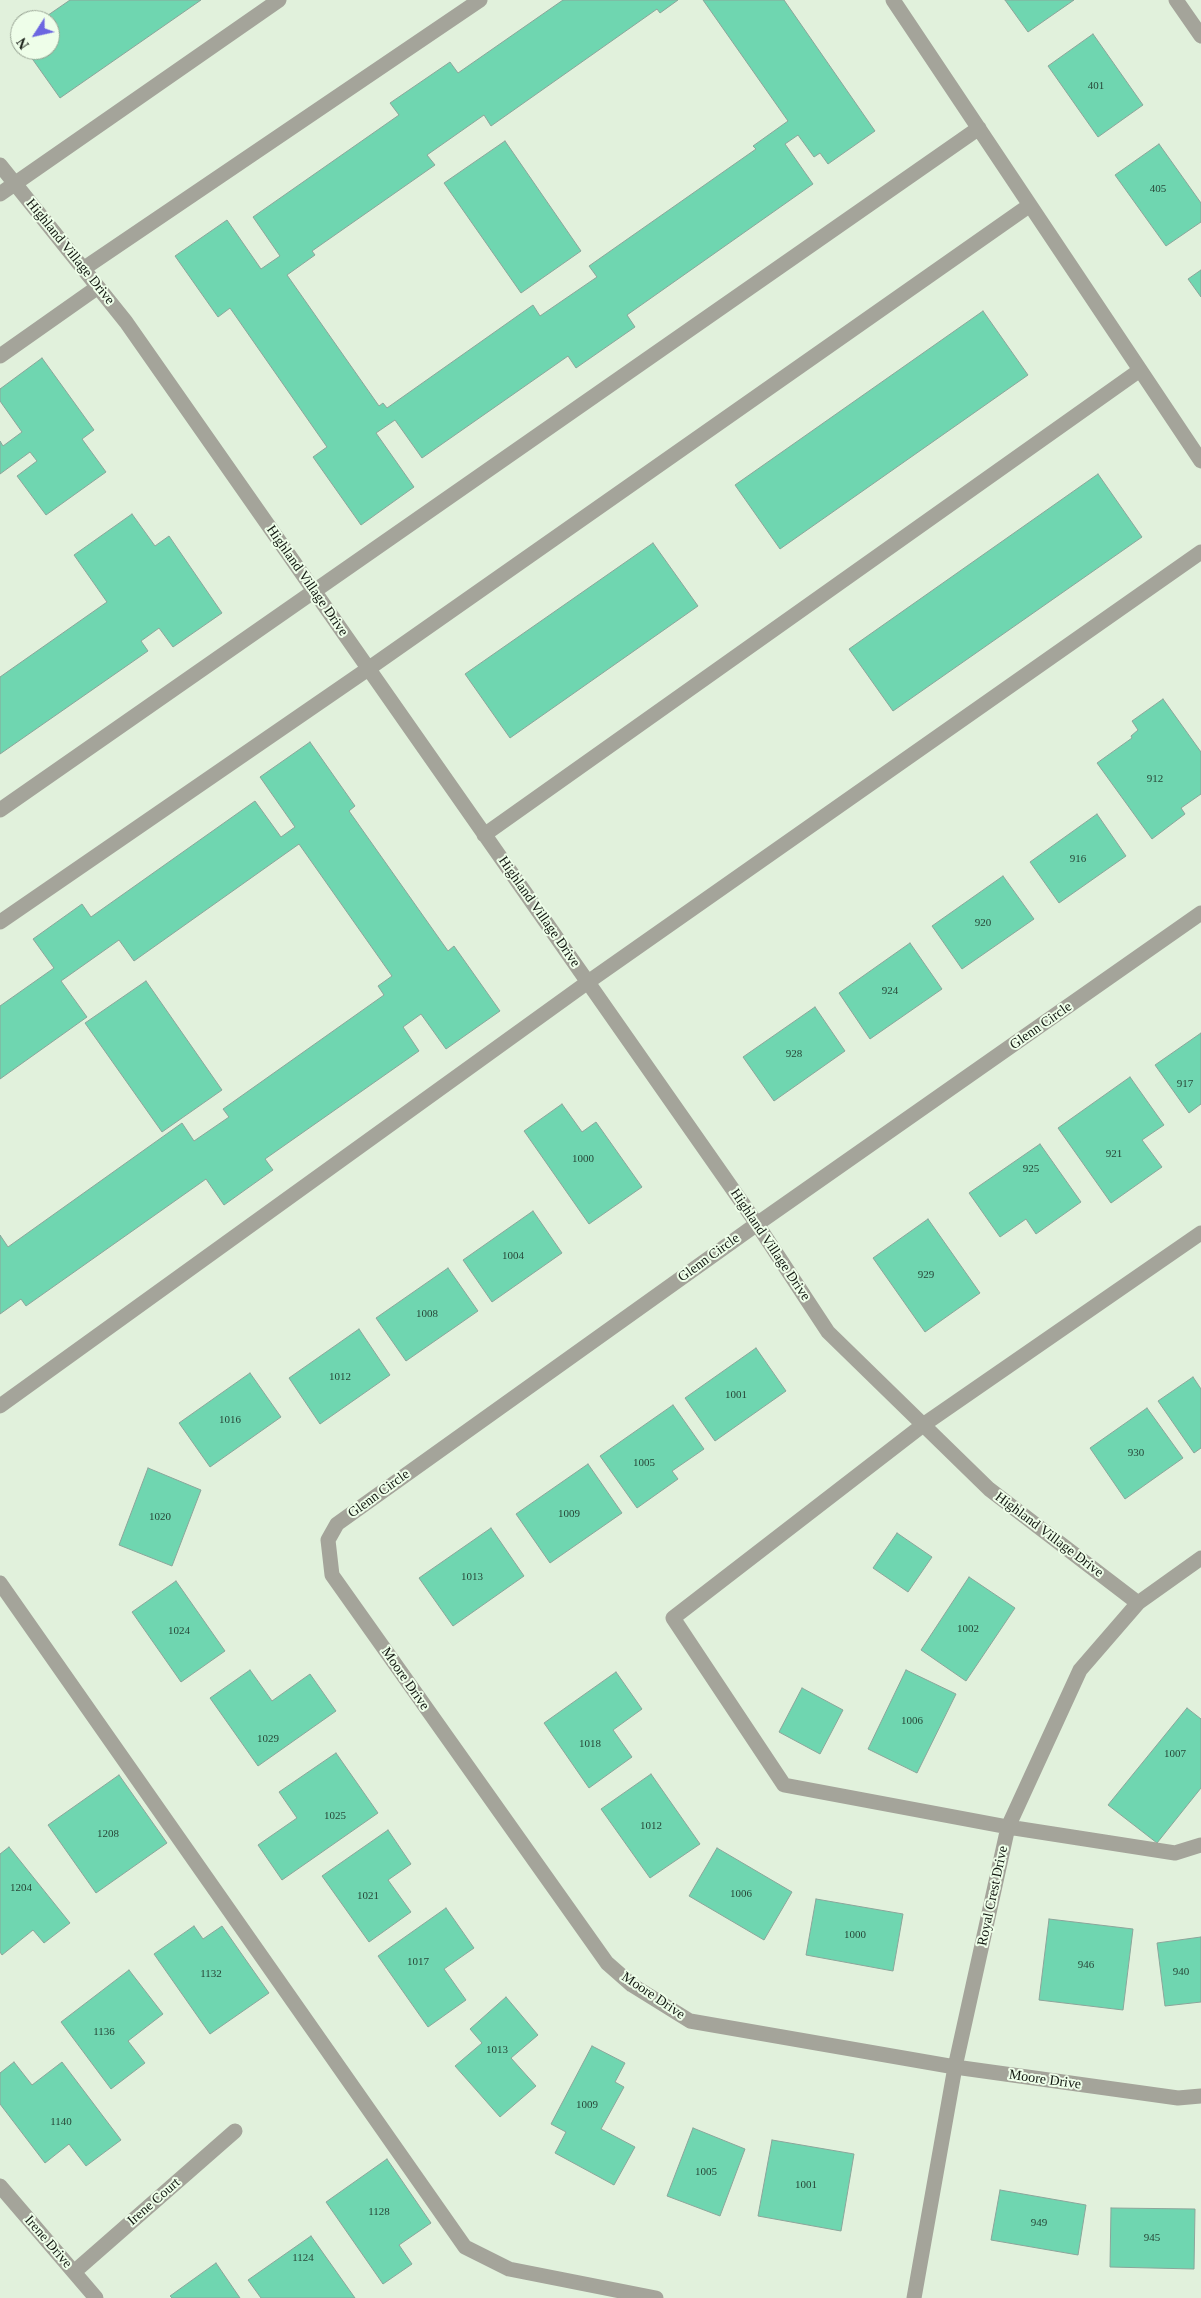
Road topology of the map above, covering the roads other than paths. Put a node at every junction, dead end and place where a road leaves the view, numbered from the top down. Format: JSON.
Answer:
{"nodes":[{"id":1,"x":278,"y":0,"type":"edge"},
{"id":2,"x":480,"y":0,"type":"edge"},
{"id":3,"x":893,"y":0,"type":"edge"},
{"id":4,"x":1176,"y":0,"type":"edge"},
{"id":5,"x":1201,"y":36,"type":"edge"},
{"id":6,"x":979,"y":128,"type":"junction"},
{"id":7,"x":0,"y":165,"type":"edge"},
{"id":8,"x":14,"y":183,"type":"junction"},
{"id":9,"x":0,"y":194,"type":"edge"},
{"id":10,"x":1030,"y":205,"type":"junction"},
{"id":11,"x":83,"y":269,"type":"junction"},
{"id":12,"x":98,"y":287,"type":"junction"},
{"id":13,"x":0,"y":356,"type":"edge"},
{"id":14,"x":1140,"y":370,"type":"junction"},
{"id":15,"x":1201,"y":461,"type":"edge"},
{"id":16,"x":1201,"y":552,"type":"edge"},
{"id":17,"x":315,"y":592,"type":"junction"},
{"id":18,"x":368,"y":669,"type":"junction"},
{"id":19,"x":0,"y":810,"type":"edge"},
{"id":20,"x":484,"y":835,"type":"junction"},
{"id":21,"x":1201,"y":913,"type":"edge"},
{"id":22,"x":0,"y":922,"type":"edge"},
{"id":23,"x":588,"y":982,"type":"junction"},
{"id":24,"x":757,"y":1224,"type":"junction"},
{"id":25,"x":1201,"y":1233,"type":"edge"},
{"id":26,"x":0,"y":1406,"type":"edge"},
{"id":27,"x":923,"y":1425,"type":"junction"},
{"id":28,"x":1201,"y":1558,"type":"edge"},
{"id":29,"x":332,"y":1575,"type":"joint"},
{"id":30,"x":0,"y":1583,"type":"edge"},
{"id":31,"x":1138,"y":1603,"type":"junction"},
{"id":32,"x":1008,"y":1828,"type":"junction"},
{"id":33,"x":1201,"y":1845,"type":"edge"},
{"id":34,"x":955,"y":2067,"type":"junction"},
{"id":35,"x":1201,"y":2096,"type":"edge"},
{"id":36,"x":235,"y":2131,"type":"dead end"},
{"id":37,"x":0,"y":2186,"type":"edge"},
{"id":38,"x":74,"y":2272,"type":"junction"},
{"id":39,"x":96,"y":2298,"type":"edge"},
{"id":40,"x":656,"y":2298,"type":"edge"},
{"id":41,"x":914,"y":2298,"type":"edge"}],
"edges":[{"from":1,"to":8,"type":"street"},
{"from":2,"to":11,"type":"street"},
{"from":3,"to":6,"type":"street"},
{"from":4,"to":5,"type":"street"},
{"from":6,"to":10,"type":"street"},
{"from":6,"to":17,"type":"street"},
{"from":7,"to":8,"type":"street","name":"Highland Village Drive"},
{"from":8,"to":9,"type":"street"},
{"from":8,"to":11,"type":"street","name":"Highland Village Drive"},
{"from":10,"to":14,"type":"street"},
{"from":10,"to":18,"type":"street"},
{"from":11,"to":12,"type":"street","name":"Highland Village Drive"},
{"from":12,"to":13,"type":"street"},
{"from":12,"to":17,"type":"street","name":"Highland Village Drive"},
{"from":14,"to":15,"type":"street"},
{"from":14,"to":20,"type":"street"},
{"from":16,"to":23,"type":"street"},
{"from":17,"to":18,"type":"street","name":"Highland Village Drive"},
{"from":17,"to":19,"type":"street"},
{"from":18,"to":20,"type":"street","name":"Highland Village Drive"},
{"from":18,"to":22,"type":"street"},
{"from":20,"to":23,"type":"street","name":"Highland Village Drive"},
{"from":21,"to":24,"type":"street","name":"Glenn Circle"},
{"from":23,"to":24,"type":"street","name":"Highland Village Drive"},
{"from":23,"to":26,"type":"street"},
{"from":24,"to":27,"type":"street","name":"Highland Village Drive"},
{"from":24,"to":29,"type":"street","name":"Glenn Circle"},
{"from":25,"to":27,"type":"street"},
{"from":27,"to":31,"type":"street","name":"Highland Village Drive"},
{"from":27,"to":32,"type":"street"},
{"from":28,"to":31,"type":"street","name":"Royal Crest Drive"},
{"from":29,"to":34,"type":"street","name":"Moore Drive"},
{"from":30,"to":40,"type":"street"},
{"from":31,"to":32,"type":"street","name":"Royal Crest Drive"},
{"from":32,"to":33,"type":"street"},
{"from":32,"to":34,"type":"street","name":"Royal Crest Drive"},
{"from":34,"to":35,"type":"street","name":"Moore Drive"},
{"from":34,"to":41,"type":"street","name":"Royal Crest Drive"},
{"from":36,"to":38,"type":"street","name":"Irene Court"},
{"from":37,"to":38,"type":"street","name":"Irene Drive"},
{"from":38,"to":39,"type":"street","name":"Irene Drive"}]}
